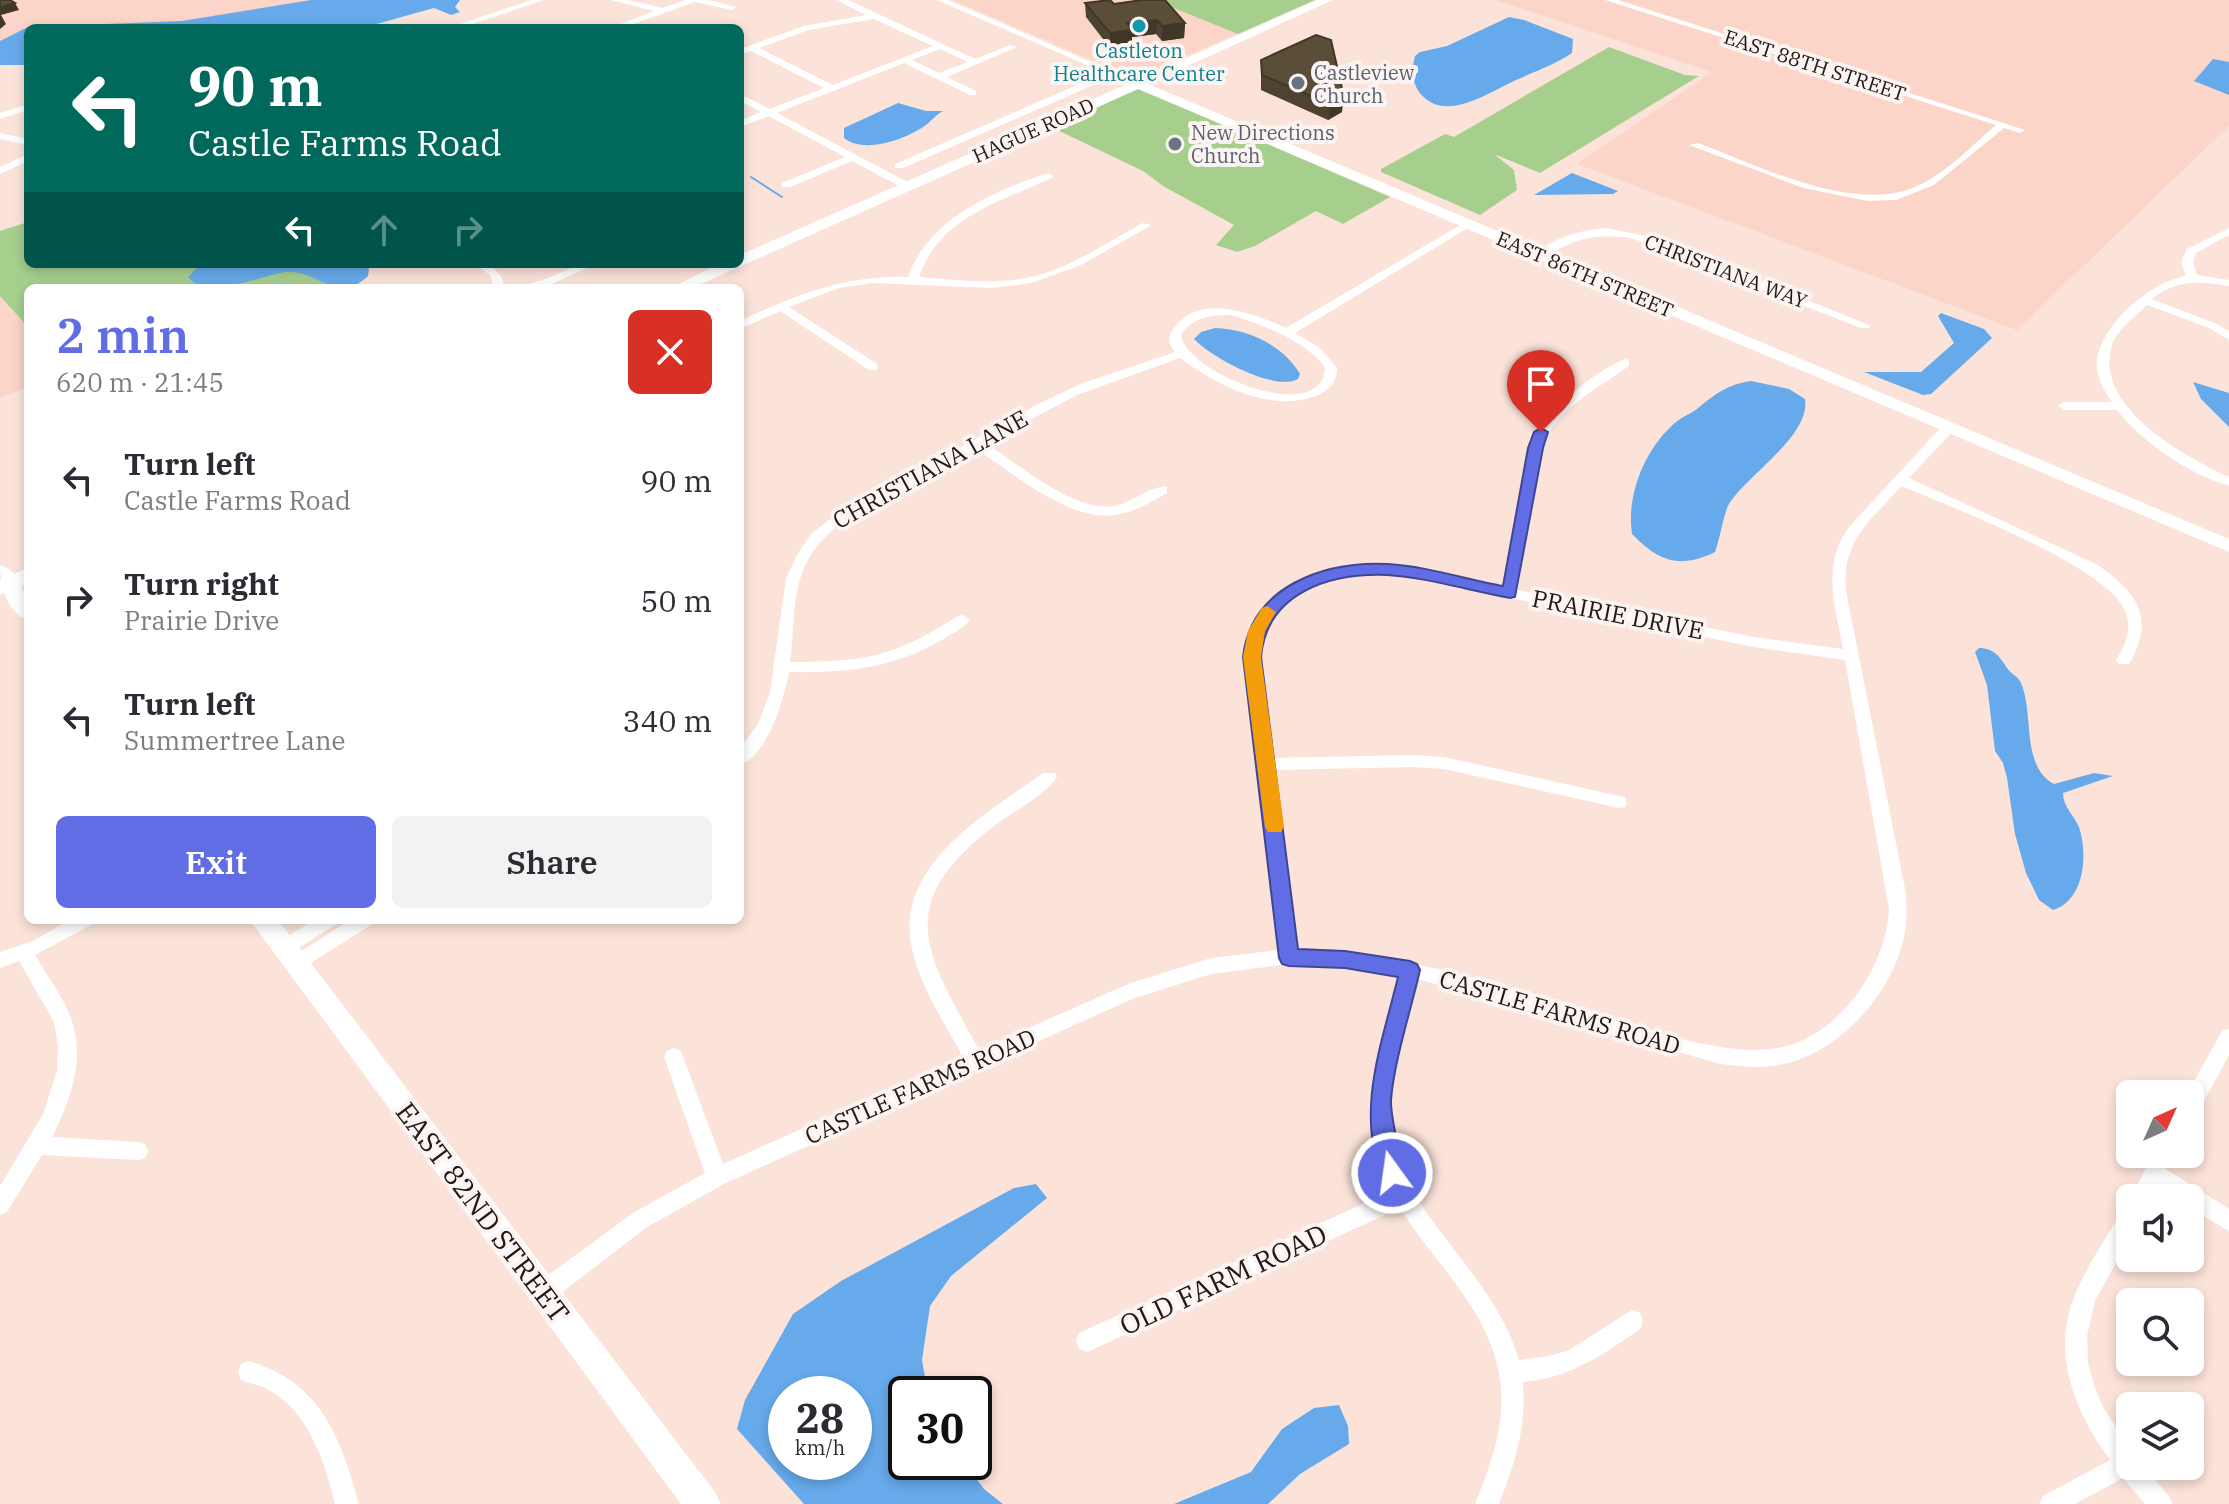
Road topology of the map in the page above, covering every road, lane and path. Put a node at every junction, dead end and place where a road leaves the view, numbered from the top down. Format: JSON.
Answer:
{"nodes":[{"id":1,"x":540,"y":0,"type":"edge"},
{"id":2,"x":615,"y":0,"type":"edge"},
{"id":3,"x":695,"y":0,"type":"edge"},
{"id":4,"x":841,"y":0,"type":"edge"},
{"id":5,"x":941,"y":0,"type":"edge"},
{"id":6,"x":1327,"y":0,"type":"edge"},
{"id":7,"x":1609,"y":0,"type":"edge"},
{"id":8,"x":732,"y":7,"type":"dead end"},
{"id":9,"x":663,"y":10,"type":"junction"},
{"id":10,"x":875,"y":16,"type":"junction"},
{"id":11,"x":465,"y":24,"type":"edge"},
{"id":12,"x":625,"y":24,"type":"edge"},
{"id":13,"x":940,"y":46,"type":"junction"},
{"id":14,"x":1013,"y":47,"type":"dead end"},
{"id":15,"x":752,"y":48,"type":"junction"},
{"id":16,"x":744,"y":51,"type":"edge"},
{"id":17,"x":904,"y":60,"type":"junction"},
{"id":18,"x":975,"y":62,"type":"junction"},
{"id":19,"x":1111,"y":74,"type":"junction"},
{"id":20,"x":938,"y":77,"type":"junction"},
{"id":21,"x":1137,"y":84,"type":"junction"},
{"id":22,"x":832,"y":88,"type":"junction"},
{"id":23,"x":973,"y":93,"type":"dead end"},
{"id":24,"x":744,"y":99,"type":"edge"},
{"id":25,"x":24,"y":108,"type":"edge"},
{"id":26,"x":768,"y":112,"type":"junction"},
{"id":27,"x":0,"y":116,"type":"edge"},
{"id":28,"x":744,"y":122,"type":"edge"},
{"id":29,"x":2002,"y":125,"type":"junction"},
{"id":30,"x":2020,"y":130,"type":"dead end"},
{"id":31,"x":0,"y":136,"type":"edge"},
{"id":32,"x":24,"y":141,"type":"edge"},
{"id":33,"x":1694,"y":145,"type":"dead end"},
{"id":34,"x":853,"y":157,"type":"junction"},
{"id":35,"x":24,"y":159,"type":"edge"},
{"id":36,"x":899,"y":166,"type":"dead end"},
{"id":37,"x":0,"y":171,"type":"edge"},
{"id":38,"x":1048,"y":176,"type":"dead end"},
{"id":39,"x":786,"y":185,"type":"dead end"},
{"id":40,"x":907,"y":186,"type":"junction"},
{"id":41,"x":1467,"y":224,"type":"junction"},
{"id":42,"x":1147,"y":225,"type":"dead end"},
{"id":43,"x":2229,"y":231,"type":"edge"},
{"id":44,"x":1540,"y":255,"type":"junction"},
{"id":45,"x":744,"y":259,"type":"edge"},
{"id":46,"x":486,"y":268,"type":"edge"},
{"id":47,"x":580,"y":268,"type":"edge"},
{"id":48,"x":723,"y":268,"type":"edge"},
{"id":49,"x":2193,"y":279,"type":"junction"},
{"id":50,"x":912,"y":280,"type":"junction"},
{"id":51,"x":2229,"y":283,"type":"edge"},
{"id":52,"x":499,"y":284,"type":"edge"},
{"id":53,"x":539,"y":284,"type":"edge"},
{"id":54,"x":688,"y":284,"type":"edge"},
{"id":55,"x":2144,"y":300,"type":"junction"},
{"id":56,"x":780,"y":306,"type":"junction"},
{"id":57,"x":744,"y":323,"type":"edge"},
{"id":58,"x":1865,"y":326,"type":"dead end"},
{"id":59,"x":1284,"y":334,"type":"junction"},
{"id":60,"x":2229,"y":336,"type":"edge"},
{"id":61,"x":1183,"y":353,"type":"junction"},
{"id":62,"x":1625,"y":363,"type":"dead end"},
{"id":63,"x":873,"y":367,"type":"dead end"},
{"id":64,"x":2064,"y":406,"type":"dead end"},
{"id":65,"x":2121,"y":406,"type":"junction"},
{"id":66,"x":1948,"y":428,"type":"junction"},
{"id":67,"x":976,"y":443,"type":"junction"},
{"id":68,"x":1901,"y":480,"type":"junction"},
{"id":69,"x":2229,"y":482,"type":"edge"},
{"id":70,"x":1162,"y":490,"type":"dead end"},
{"id":71,"x":2229,"y":546,"type":"edge"},
{"id":72,"x":9,"y":580,"type":"edge"},
{"id":73,"x":1510,"y":593,"type":"junction"},
{"id":74,"x":24,"y":605,"type":"edge"},
{"id":75,"x":963,"y":620,"type":"dead end"},
{"id":76,"x":1852,"y":656,"type":"junction"},
{"id":77,"x":2124,"y":660,"type":"dead end"},
{"id":78,"x":782,"y":667,"type":"junction"},
{"id":79,"x":744,"y":754,"type":"edge"},
{"id":80,"x":1267,"y":764,"type":"junction"},
{"id":81,"x":1049,"y":777,"type":"dead end"},
{"id":82,"x":1619,"y":802,"type":"dead end"},
{"id":83,"x":77,"y":924,"type":"edge"},
{"id":84,"x":266,"y":924,"type":"edge"},
{"id":85,"x":325,"y":924,"type":"edge"},
{"id":86,"x":357,"y":924,"type":"edge"},
{"id":87,"x":24,"y":952,"type":"junction"},
{"id":88,"x":289,"y":956,"type":"junction"},
{"id":89,"x":1289,"y":958,"type":"junction"},
{"id":90,"x":0,"y":960,"type":"edge"},
{"id":91,"x":1410,"y":970,"type":"junction"},
{"id":92,"x":2229,"y":1037,"type":"edge"},
{"id":93,"x":674,"y":1057,"type":"dead end"},
{"id":94,"x":975,"y":1061,"type":"junction"},
{"id":95,"x":2204,"y":1083,"type":"edge"},
{"id":96,"x":36,"y":1145,"type":"junction"},
{"id":97,"x":138,"y":1151,"type":"dead end"},
{"id":98,"x":2157,"y":1168,"type":"edge"},
{"id":99,"x":2154,"y":1173,"type":"junction"},
{"id":100,"x":717,"y":1177,"type":"junction"},
{"id":101,"x":2148,"y":1184,"type":"edge"},
{"id":102,"x":1403,"y":1196,"type":"junction"},
{"id":103,"x":0,"y":1205,"type":"edge"},
{"id":104,"x":2229,"y":1221,"type":"edge"},
{"id":105,"x":2116,"y":1243,"type":"edge"},
{"id":106,"x":544,"y":1292,"type":"junction"},
{"id":107,"x":1632,"y":1321,"type":"dead end"},
{"id":108,"x":1087,"y":1341,"type":"dead end"},
{"id":109,"x":249,"y":1372,"type":"dead end"},
{"id":110,"x":1511,"y":1372,"type":"junction"},
{"id":111,"x":2116,"y":1450,"type":"edge"},
{"id":112,"x":2116,"y":1469,"type":"edge"},
{"id":113,"x":2140,"y":1480,"type":"edge"},
{"id":114,"x":347,"y":1504,"type":"edge"},
{"id":115,"x":703,"y":1504,"type":"edge"},
{"id":116,"x":1487,"y":1504,"type":"edge"},
{"id":117,"x":2051,"y":1504,"type":"edge"},
{"id":118,"x":2161,"y":1504,"type":"edge"}],
"edges":[{"from":1,"to":11,"type":"street"},
{"from":2,"to":9,"type":"street"},
{"from":3,"to":8,"type":"street"},
{"from":3,"to":9,"type":"street"},
{"from":4,"to":10,"type":"street"},
{"from":5,"to":19,"type":"street","name":"EAST 86TH STREET"},
{"from":6,"to":21,"type":"street","name":"HAGUE ROAD"},
{"from":7,"to":29,"type":"street","name":"EAST 88TH STREET"},
{"from":9,"to":12,"type":"street"},
{"from":10,"to":13,"type":"street"},
{"from":10,"to":15,"type":"street"},
{"from":13,"to":17,"type":"street"},
{"from":13,"to":18,"type":"street"},
{"from":14,"to":18,"type":"street"},
{"from":15,"to":16,"type":"street"},
{"from":15,"to":22,"type":"street"},
{"from":17,"to":20,"type":"street"},
{"from":17,"to":22,"type":"street"},
{"from":18,"to":20,"type":"street"},
{"from":19,"to":21,"type":"street","name":"EAST 86TH STREET"},
{"from":19,"to":36,"type":"street","name":"HAGUE ROAD"},
{"from":20,"to":23,"type":"street"},
{"from":21,"to":40,"type":"street","name":"HAGUE ROAD"},
{"from":21,"to":41,"type":"street","name":"EAST 86TH STREET"},
{"from":22,"to":26,"type":"street"},
{"from":24,"to":26,"type":"street"},
{"from":25,"to":27,"type":"street"},
{"from":26,"to":28,"type":"street"},
{"from":26,"to":34,"type":"street"},
{"from":29,"to":30,"type":"street","name":"EAST 88TH STREET"},
{"from":29,"to":33,"type":"street"},
{"from":31,"to":32,"type":"street"},
{"from":34,"to":39,"type":"street"},
{"from":34,"to":40,"type":"street"},
{"from":35,"to":37,"type":"street"},
{"from":38,"to":50,"type":"street"},
{"from":40,"to":45,"type":"street","name":"HAGUE ROAD"},
{"from":41,"to":44,"type":"street","name":"EAST 86TH STREET"},
{"from":41,"to":59,"type":"street"},
{"from":42,"to":50,"type":"street"},
{"from":43,"to":49,"type":"street"},
{"from":44,"to":58,"type":"street","name":"CHRISTIANA WAY"},
{"from":44,"to":66,"type":"street","name":"EAST 86TH STREET"},
{"from":46,"to":52,"type":"street"},
{"from":47,"to":53,"type":"street"},
{"from":48,"to":54,"type":"street"},
{"from":49,"to":51,"type":"street"},
{"from":49,"to":55,"type":"street"},
{"from":50,"to":56,"type":"street"},
{"from":55,"to":60,"type":"street"},
{"from":55,"to":65,"type":"street"},
{"from":56,"to":57,"type":"street"},
{"from":56,"to":63,"type":"street"},
{"from":59,"to":61,"type":"street"},
{"from":59,"to":61,"type":"street"},
{"from":61,"to":67,"type":"street","name":"CHRISTIANA LANE"},
{"from":62,"to":73,"type":"street"},
{"from":64,"to":65,"type":"street"},
{"from":65,"to":69,"type":"street"},
{"from":66,"to":68,"type":"street","name":"CASTLE FARMS ROAD"},
{"from":66,"to":71,"type":"street","name":"EAST 86TH STREET"},
{"from":67,"to":70,"type":"street"},
{"from":67,"to":78,"type":"street","name":"CHRISTIANA LANE"},
{"from":68,"to":76,"type":"street","name":"CASTLE FARMS ROAD"},
{"from":68,"to":77,"type":"street"},
{"from":72,"to":74,"type":"main road"},
{"from":73,"to":76,"type":"street","name":"PRAIRIE DRIVE"},
{"from":73,"to":80,"type":"street","name":"PRAIRIE DRIVE"},
{"from":75,"to":78,"type":"street"},
{"from":76,"to":91,"type":"street","name":"CASTLE FARMS ROAD"},
{"from":78,"to":79,"type":"street","name":"CHRISTIANA LANE"},
{"from":80,"to":82,"type":"street"},
{"from":80,"to":89,"type":"street","name":"PRAIRIE DRIVE"},
{"from":81,"to":94,"type":"street"},
{"from":83,"to":87,"type":"street"},
{"from":84,"to":88,"type":"main road","name":"EAST 82ND STREET"},
{"from":85,"to":88,"type":"street"},
{"from":86,"to":88,"type":"street"},
{"from":87,"to":90,"type":"street"},
{"from":87,"to":96,"type":"street"},
{"from":88,"to":106,"type":"main road","name":"EAST 82ND STREET"},
{"from":89,"to":91,"type":"street","name":"CASTLE FARMS ROAD"},
{"from":89,"to":94,"type":"street","name":"CASTLE FARMS ROAD"},
{"from":91,"to":102,"type":"street"},
{"from":92,"to":95,"type":"street"},
{"from":93,"to":100,"type":"street"},
{"from":94,"to":100,"type":"street","name":"CASTLE FARMS ROAD"},
{"from":96,"to":97,"type":"street"},
{"from":96,"to":103,"type":"street"},
{"from":98,"to":99,"type":"street"},
{"from":99,"to":101,"type":"street"},
{"from":99,"to":104,"type":"street"},
{"from":100,"to":106,"type":"street","name":"CASTLE FARMS ROAD"},
{"from":102,"to":108,"type":"street","name":"OLD FARM ROAD"},
{"from":102,"to":110,"type":"street"},
{"from":105,"to":111,"type":"street"},
{"from":106,"to":115,"type":"main road","name":"EAST 82ND STREET"},
{"from":107,"to":110,"type":"street"},
{"from":109,"to":114,"type":"street"},
{"from":110,"to":116,"type":"street"},
{"from":112,"to":117,"type":"street"},
{"from":113,"to":118,"type":"street"}]}
